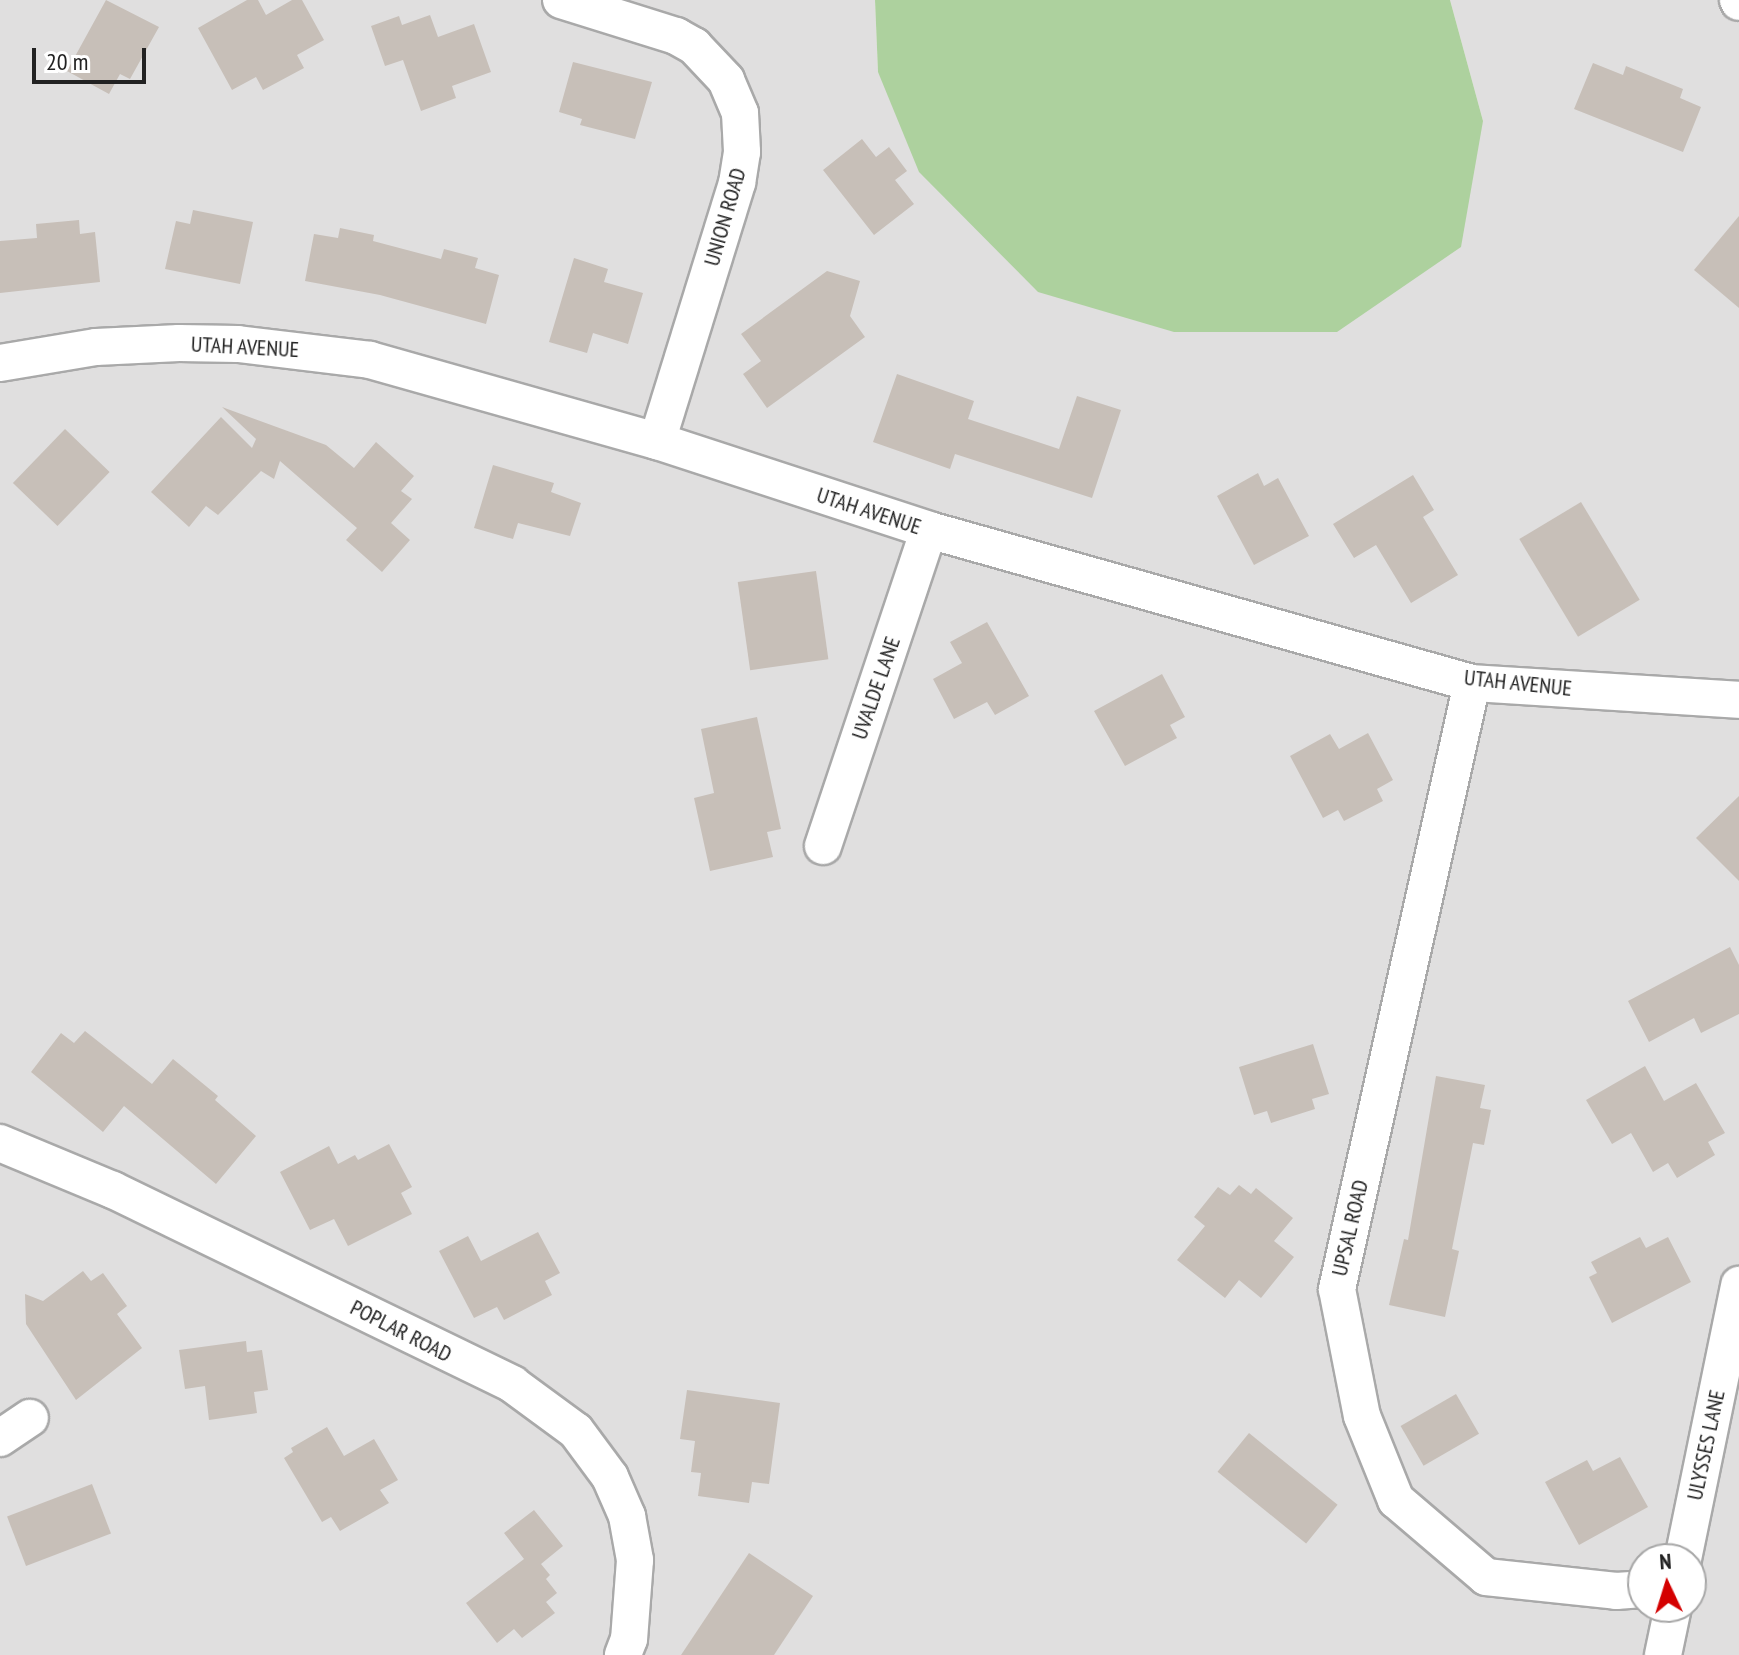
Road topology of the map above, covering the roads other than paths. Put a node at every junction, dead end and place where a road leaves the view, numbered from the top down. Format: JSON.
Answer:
{"nodes":[{"id":1,"x":561,"y":0,"type":"edge"},
{"id":2,"x":0,"y":363,"type":"edge"},
{"id":3,"x":657,"y":441,"type":"junction"},
{"id":4,"x":929,"y":530,"type":"junction"},
{"id":5,"x":1472,"y":683,"type":"junction"},
{"id":6,"x":1739,"y":700,"type":"edge"},
{"id":7,"x":823,"y":846,"type":"dead end"},
{"id":8,"x":0,"y":1143,"type":"edge"},
{"id":9,"x":1739,"y":1285,"type":"edge"},
{"id":10,"x":30,"y":1418,"type":"dead end"},
{"id":11,"x":0,"y":1438,"type":"edge"},
{"id":12,"x":1686,"y":1543,"type":"edge"},
{"id":13,"x":1627,"y":1590,"type":"edge"},
{"id":14,"x":1670,"y":1623,"type":"edge"},
{"id":15,"x":623,"y":1655,"type":"edge"},
{"id":16,"x":1663,"y":1655,"type":"edge"}],
"edges":[{"from":1,"to":3,"type":"street","name":"UNION ROAD"},
{"from":2,"to":3,"type":"street","name":"UTAH AVENUE"},
{"from":3,"to":4,"type":"street","name":"UTAH AVENUE"},
{"from":4,"to":5,"type":"street","name":"UTAH AVENUE"},
{"from":4,"to":7,"type":"street","name":"UVALDE LANE"},
{"from":5,"to":6,"type":"street","name":"UTAH AVENUE"},
{"from":5,"to":13,"type":"street","name":"UPSAL ROAD"},
{"from":8,"to":15,"type":"street","name":"POPLAR ROAD"},
{"from":9,"to":12,"type":"street","name":"ULYSSES LANE"},
{"from":10,"to":11,"type":"street"},
{"from":14,"to":16,"type":"street"}]}
